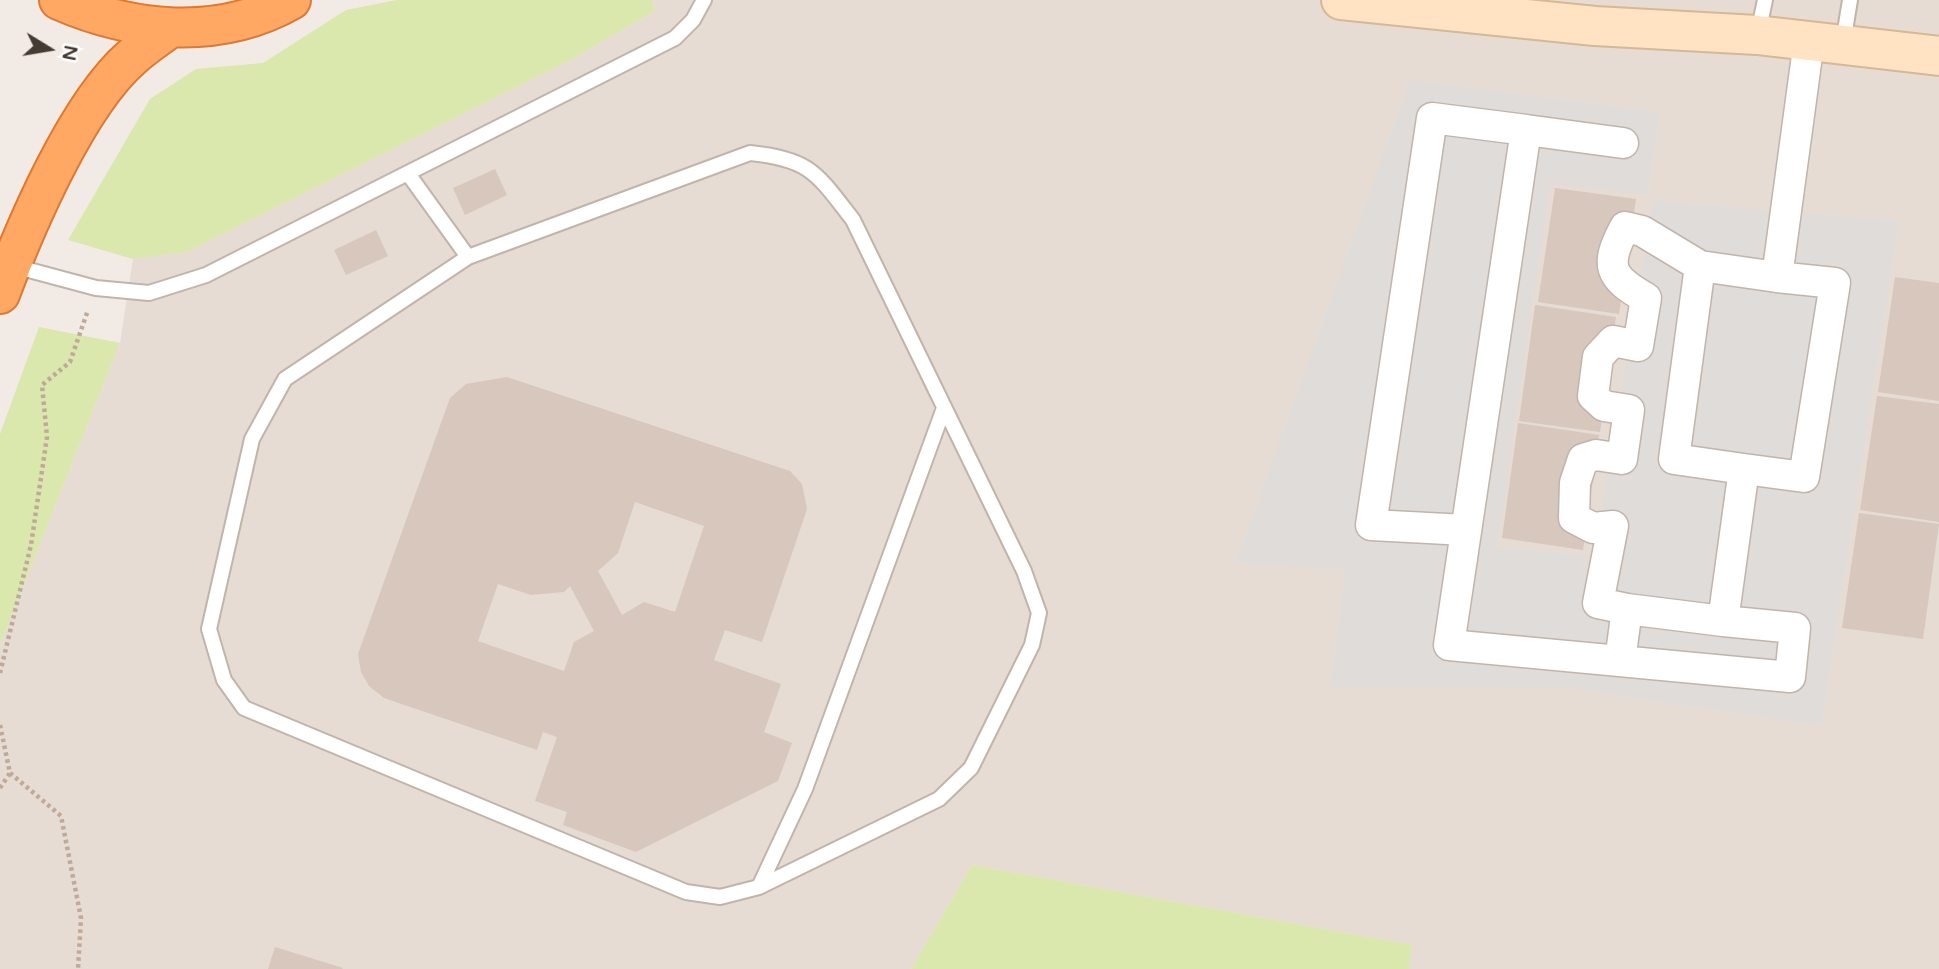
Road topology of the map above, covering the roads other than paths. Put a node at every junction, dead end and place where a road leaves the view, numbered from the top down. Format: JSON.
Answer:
{"nodes":[{"id":1,"x":59,"y":0,"type":"edge"},
{"id":2,"x":291,"y":0,"type":"edge"},
{"id":3,"x":704,"y":0,"type":"edge"},
{"id":4,"x":1341,"y":0,"type":"edge"},
{"id":5,"x":1850,"y":0,"type":"edge"},
{"id":6,"x":1761,"y":17,"type":"edge"},
{"id":7,"x":170,"y":28,"type":"junction"},
{"id":8,"x":1826,"y":42,"type":"junction"},
{"id":9,"x":1939,"y":56,"type":"edge"},
{"id":10,"x":1526,"y":130,"type":"junction"},
{"id":11,"x":1623,"y":143,"type":"dead end"},
{"id":12,"x":409,"y":175,"type":"junction"},
{"id":13,"x":468,"y":257,"type":"junction"},
{"id":14,"x":1700,"y":266,"type":"junction"},
{"id":15,"x":1777,"y":277,"type":"junction"},
{"id":16,"x":6,"y":280,"type":"edge"},
{"id":17,"x":944,"y":408,"type":"junction"},
{"id":18,"x":1744,"y":469,"type":"junction"},
{"id":19,"x":1466,"y":530,"type":"junction"},
{"id":20,"x":1627,"y":608,"type":"junction"},
{"id":21,"x":1723,"y":621,"type":"junction"},
{"id":22,"x":1620,"y":661,"type":"junction"},
{"id":23,"x":759,"y":887,"type":"junction"}],
"edges":[{"from":1,"to":7,"type":"highway"},
{"from":2,"to":7,"type":"highway"},
{"from":3,"to":12,"type":"lane"},
{"from":4,"to":6,"type":"street"},
{"from":5,"to":8,"type":"lane"},
{"from":6,"to":8,"type":"street"},
{"from":7,"to":16,"type":"highway"},
{"from":8,"to":9,"type":"street"},
{"from":8,"to":15,"type":"street"},
{"from":10,"to":11,"type":"street"},
{"from":10,"to":19,"type":"street"},
{"from":10,"to":19,"type":"street"},
{"from":12,"to":13,"type":"lane"},
{"from":12,"to":16,"type":"lane"},
{"from":13,"to":17,"type":"lane"},
{"from":13,"to":23,"type":"lane"},
{"from":14,"to":15,"type":"street"},
{"from":14,"to":18,"type":"street"},
{"from":14,"to":20,"type":"street"},
{"from":15,"to":18,"type":"street"},
{"from":17,"to":23,"type":"lane"},
{"from":17,"to":23,"type":"lane"},
{"from":18,"to":21,"type":"street"},
{"from":19,"to":22,"type":"street"},
{"from":20,"to":21,"type":"street"},
{"from":20,"to":22,"type":"street"},
{"from":21,"to":22,"type":"street"}]}
